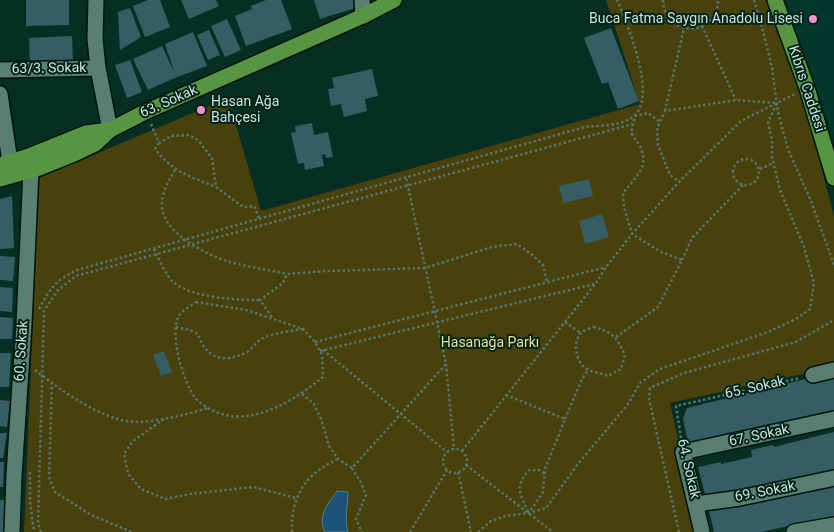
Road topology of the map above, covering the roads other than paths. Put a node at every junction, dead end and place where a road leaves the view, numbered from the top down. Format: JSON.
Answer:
{"nodes":[{"id":1,"x":96,"y":0,"type":"edge"},
{"id":2,"x":362,"y":0,"type":"edge"},
{"id":3,"x":394,"y":0,"type":"edge"},
{"id":4,"x":775,"y":0,"type":"edge"},
{"id":5,"x":363,"y":16,"type":"junction"},
{"id":6,"x":98,"y":68,"type":"junction"},
{"id":7,"x":0,"y":70,"type":"edge"},
{"id":8,"x":0,"y":94,"type":"edge"},
{"id":9,"x":110,"y":130,"type":"junction"},
{"id":10,"x":30,"y":163,"type":"junction"},
{"id":11,"x":5,"y":164,"type":"edge"},
{"id":12,"x":834,"y":178,"type":"edge"},
{"id":13,"x":0,"y":179,"type":"edge"},
{"id":14,"x":834,"y":370,"type":"edge"},
{"id":15,"x":813,"y":375,"type":"road end"},
{"id":16,"x":834,"y":419,"type":"edge"},
{"id":17,"x":683,"y":452,"type":"joint"},
{"id":18,"x":834,"y":478,"type":"edge"},
{"id":19,"x":696,"y":504,"type":"junction"},
{"id":20,"x":834,"y":525,"type":"edge"},
{"id":21,"x":12,"y":532,"type":"edge"},
{"id":22,"x":702,"y":532,"type":"edge"},
{"id":23,"x":794,"y":532,"type":"edge"}],
"edges":[{"from":1,"to":6,"type":"street","name":"63/3. Sokak"},
{"from":2,"to":5,"type":"street"},
{"from":3,"to":5,"type":"main road","name":"63. Sokak"},
{"from":4,"to":12,"type":"main road","name":"Kıbrıs Caddesi"},
{"from":5,"to":9,"type":"main road","name":"63. Sokak"},
{"from":6,"to":7,"type":"street","name":"63/3. Sokak"},
{"from":6,"to":9,"type":"street","name":"63/3. Sokak"},
{"from":8,"to":11,"type":"street"},
{"from":9,"to":10,"type":"main road","name":"63. Sokak"},
{"from":10,"to":11,"type":"main road"},
{"from":10,"to":13,"type":"main road"},
{"from":10,"to":21,"type":"street","name":"60. Sokak"},
{"from":14,"to":15,"type":"street"},
{"from":16,"to":17,"type":"street","name":"67. Sokak"},
{"from":17,"to":19,"type":"street","name":"64. Sokak"},
{"from":18,"to":19,"type":"street","name":"69. Sokak"},
{"from":19,"to":22,"type":"street","name":"64. Sokak"},
{"from":20,"to":23,"type":"street"}]}
